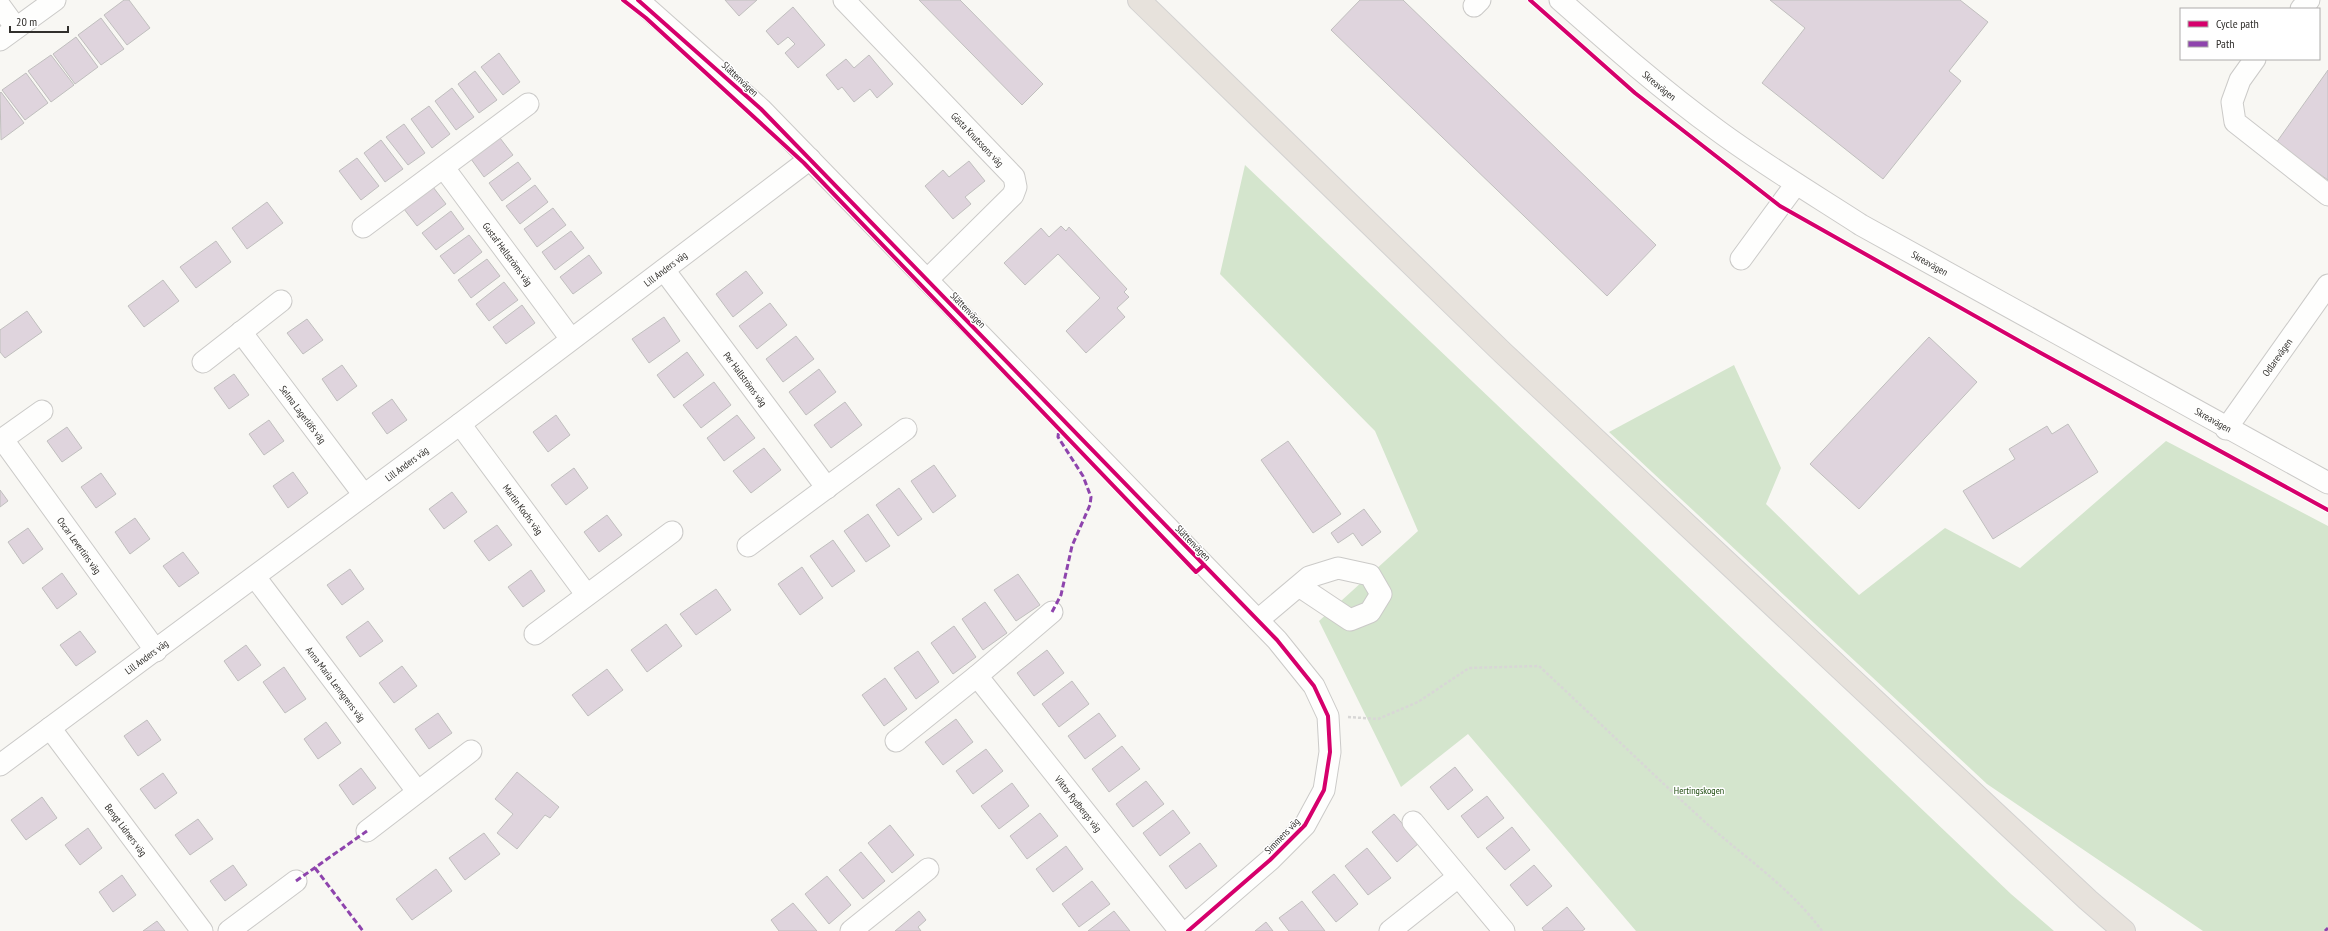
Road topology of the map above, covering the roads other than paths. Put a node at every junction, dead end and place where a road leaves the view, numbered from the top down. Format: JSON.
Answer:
{"nodes":[{"id":1,"x":55,"y":0,"type":"edge"},
{"id":2,"x":844,"y":0,"type":"edge"},
{"id":3,"x":1139,"y":0,"type":"edge"},
{"id":4,"x":1560,"y":0,"type":"edge"},
{"id":5,"x":2309,"y":0,"type":"edge"},
{"id":6,"x":652,"y":4,"type":"edge"},
{"id":7,"x":0,"y":6,"type":"edge"},
{"id":8,"x":2302,"y":8,"type":"edge"},
{"id":9,"x":16,"y":28,"type":"junction"},
{"id":10,"x":0,"y":40,"type":"edge"},
{"id":11,"x":2254,"y":60,"type":"edge"},
{"id":12,"x":528,"y":104,"type":"dead end"},
{"id":13,"x":810,"y":159,"type":"junction"},
{"id":14,"x":444,"y":168,"type":"junction"},
{"id":15,"x":1796,"y":184,"type":"junction"},
{"id":16,"x":2328,"y":195,"type":"edge"},
{"id":17,"x":363,"y":227,"type":"dead end"},
{"id":18,"x":1741,"y":259,"type":"dead end"},
{"id":19,"x":664,"y":270,"type":"junction"},
{"id":20,"x":927,"y":280,"type":"junction"},
{"id":21,"x":2328,"y":285,"type":"edge"},
{"id":22,"x":281,"y":301,"type":"dead end"},
{"id":23,"x":241,"y":332,"type":"junction"},
{"id":24,"x":571,"y":339,"type":"junction"},
{"id":25,"x":203,"y":362,"type":"dead end"},
{"id":26,"x":42,"y":411,"type":"dead end"},
{"id":27,"x":460,"y":424,"type":"junction"},
{"id":28,"x":906,"y":429,"type":"dead end"},
{"id":29,"x":2226,"y":429,"type":"junction"},
{"id":30,"x":1,"y":441,"type":"edge"},
{"id":31,"x":2328,"y":483,"type":"edge"},
{"id":32,"x":827,"y":488,"type":"junction"},
{"id":33,"x":364,"y":495,"type":"junction"},
{"id":34,"x":672,"y":532,"type":"dead end"},
{"id":35,"x":748,"y":546,"type":"dead end"},
{"id":36,"x":255,"y":577,"type":"junction"},
{"id":37,"x":1299,"y":586,"type":"dead end"},
{"id":38,"x":586,"y":594,"type":"junction"},
{"id":39,"x":1052,"y":612,"type":"dead end"},
{"id":40,"x":1258,"y":620,"type":"junction"},
{"id":41,"x":535,"y":634,"type":"dead end"},
{"id":42,"x":1277,"y":640,"type":"joint"},
{"id":43,"x":156,"y":650,"type":"junction"},
{"id":44,"x":977,"y":676,"type":"junction"},
{"id":45,"x":50,"y":728,"type":"junction"},
{"id":46,"x":896,"y":741,"type":"dead end"},
{"id":47,"x":471,"y":751,"type":"dead end"},
{"id":48,"x":0,"y":765,"type":"edge"},
{"id":49,"x":417,"y":791,"type":"junction"},
{"id":50,"x":1413,"y":822,"type":"dead end"},
{"id":51,"x":367,"y":831,"type":"dead end"},
{"id":52,"x":928,"y":869,"type":"dead end"},
{"id":53,"x":1458,"y":877,"type":"junction"},
{"id":54,"x":296,"y":881,"type":"dead end"},
{"id":55,"x":202,"y":931,"type":"edge"},
{"id":56,"x":229,"y":931,"type":"edge"},
{"id":57,"x":850,"y":931,"type":"edge"},
{"id":58,"x":1180,"y":931,"type":"edge"},
{"id":59,"x":1188,"y":931,"type":"edge"},
{"id":60,"x":1390,"y":931,"type":"edge"},
{"id":61,"x":1504,"y":931,"type":"edge"},
{"id":62,"x":2124,"y":931,"type":"edge"}],
"edges":[{"from":1,"to":9,"type":"street"},
{"from":2,"to":20,"type":"street","name":"Gösta Knutssons väg"},
{"from":3,"to":62,"type":"main road"},
{"from":4,"to":15,"type":"street","name":"Skreavägen"},
{"from":5,"to":8,"type":"street"},
{"from":6,"to":13,"type":"street","name":"Slättenvägen"},
{"from":7,"to":9,"type":"street"},
{"from":9,"to":10,"type":"street"},
{"from":11,"to":16,"type":"street"},
{"from":12,"to":14,"type":"street"},
{"from":13,"to":19,"type":"street","name":"Lill Anders väg"},
{"from":13,"to":20,"type":"street","name":"Slättenvägen"},
{"from":14,"to":17,"type":"street"},
{"from":14,"to":24,"type":"street","name":"Gustaf Hellströms väg"},
{"from":15,"to":18,"type":"street"},
{"from":15,"to":29,"type":"street","name":"Skreavägen"},
{"from":19,"to":24,"type":"street","name":"Lill Anders väg"},
{"from":19,"to":32,"type":"street","name":"Per Hallströms väg"},
{"from":20,"to":40,"type":"street","name":"Slättenvägen"},
{"from":21,"to":29,"type":"street","name":"Odlarevägen"},
{"from":22,"to":23,"type":"street"},
{"from":23,"to":25,"type":"street"},
{"from":23,"to":33,"type":"street","name":"Selma Lagerlöfs väg"},
{"from":24,"to":27,"type":"street","name":"Lill Anders väg"},
{"from":26,"to":30,"type":"street","name":"Oscar Levertins väg"},
{"from":27,"to":33,"type":"street","name":"Lill Anders väg"},
{"from":27,"to":38,"type":"street","name":"Martin Kochs väg"},
{"from":28,"to":32,"type":"street"},
{"from":29,"to":31,"type":"street","name":"Skreavägen"},
{"from":30,"to":43,"type":"street","name":"Oscar Levertins väg"},
{"from":32,"to":35,"type":"street"},
{"from":33,"to":36,"type":"street","name":"Lill Anders väg"},
{"from":34,"to":38,"type":"street"},
{"from":36,"to":43,"type":"street","name":"Lill Anders väg"},
{"from":36,"to":49,"type":"street","name":"Anna Maria Lenngrens väg"},
{"from":37,"to":40,"type":"street"},
{"from":38,"to":41,"type":"street"},
{"from":39,"to":44,"type":"street"},
{"from":40,"to":42,"type":"street","name":"Slättenvägen"},
{"from":42,"to":59,"type":"street","name":"Simmens väg"},
{"from":43,"to":45,"type":"street","name":"Lill Anders väg"},
{"from":44,"to":46,"type":"street"},
{"from":44,"to":58,"type":"street","name":"Viktor Rydbergs väg"},
{"from":45,"to":48,"type":"street","name":"Lill Anders väg"},
{"from":45,"to":55,"type":"street","name":"Bengt Lidners väg"},
{"from":47,"to":49,"type":"street"},
{"from":49,"to":51,"type":"street"},
{"from":50,"to":53,"type":"street"},
{"from":52,"to":57,"type":"street"},
{"from":53,"to":60,"type":"street"},
{"from":53,"to":61,"type":"street"},
{"from":54,"to":56,"type":"street"}]}
